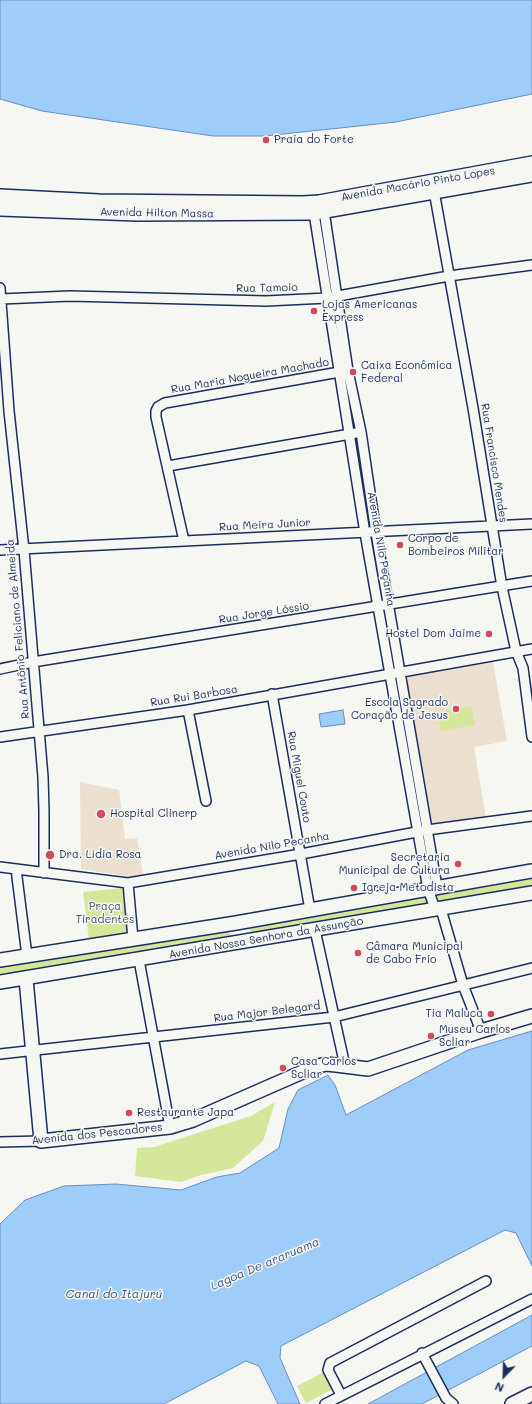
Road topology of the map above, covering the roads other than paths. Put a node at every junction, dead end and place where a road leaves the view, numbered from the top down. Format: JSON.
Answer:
{"nodes":[{"id":1,"x":532,"y":163,"type":"edge"},
{"id":2,"x":532,"y":175,"type":"edge"},
{"id":3,"x":434,"y":191,"type":"junction"},
{"id":4,"x":0,"y":196,"type":"edge"},
{"id":5,"x":304,"y":203,"type":"joint"},
{"id":6,"x":106,"y":207,"type":"junction"},
{"id":7,"x":0,"y":209,"type":"edge"},
{"id":8,"x":319,"y":212,"type":"junction"},
{"id":9,"x":532,"y":265,"type":"edge"},
{"id":10,"x":449,"y":276,"type":"junction"},
{"id":11,"x":0,"y":288,"type":"edge"},
{"id":12,"x":337,"y":296,"type":"junction"},
{"id":13,"x":327,"y":298,"type":"junction"},
{"id":14,"x":1,"y":299,"type":"edge"},
{"id":15,"x":344,"y":372,"type":"junction"},
{"id":16,"x":3,"y":379,"type":"edge"},
{"id":17,"x":361,"y":432,"type":"junction"},
{"id":18,"x":350,"y":435,"type":"junction"},
{"id":19,"x":168,"y":466,"type":"junction"},
{"id":20,"x":532,"y":524,"type":"edge"},
{"id":21,"x":492,"y":527,"type":"junction"},
{"id":22,"x":376,"y":532,"type":"junction"},
{"id":23,"x":365,"y":533,"type":"junction"},
{"id":24,"x":184,"y":541,"type":"junction"},
{"id":25,"x":0,"y":550,"type":"edge"},
{"id":26,"x":24,"y":550,"type":"junction"},
{"id":27,"x":532,"y":581,"type":"edge"},
{"id":28,"x":502,"y":587,"type":"junction"},
{"id":29,"x":389,"y":605,"type":"junction"},
{"id":30,"x":379,"y":607,"type":"junction"},
{"id":31,"x":532,"y":649,"type":"edge"},
{"id":32,"x":516,"y":651,"type":"junction"},
{"id":33,"x":33,"y":662,"type":"junction"},
{"id":34,"x":527,"y":668,"type":"edge"},
{"id":35,"x":0,"y":669,"type":"edge"},
{"id":36,"x":395,"y":673,"type":"junction"},
{"id":37,"x":272,"y":694,"type":"junction"},
{"id":38,"x":188,"y":710,"type":"junction"},
{"id":39,"x":38,"y":732,"type":"junction"},
{"id":40,"x":0,"y":737,"type":"edge"},
{"id":41,"x":532,"y":737,"type":"edge"},
{"id":42,"x":206,"y":801,"type":"dead end"},
{"id":43,"x":532,"y":816,"type":"edge"},
{"id":44,"x":427,"y":830,"type":"junction"},
{"id":45,"x":417,"y":833,"type":"junction"},
{"id":46,"x":301,"y":854,"type":"junction"},
{"id":47,"x":0,"y":867,"type":"edge"},
{"id":48,"x":16,"y":869,"type":"junction"},
{"id":49,"x":44,"y":872,"type":"junction"},
{"id":50,"x":532,"y":872,"type":"edge"},
{"id":51,"x":507,"y":877,"type":"junction"},
{"id":52,"x":128,"y":883,"type":"junction"},
{"id":53,"x":433,"y":888,"type":"junction"},
{"id":54,"x":532,"y":892,"type":"edge"},
{"id":55,"x":510,"y":895,"type":"junction"},
{"id":56,"x":441,"y":909,"type":"junction"},
{"id":57,"x":310,"y":910,"type":"junction"},
{"id":58,"x":236,"y":923,"type":"junction"},
{"id":59,"x":315,"y":930,"type":"junction"},
{"id":60,"x":133,"y":938,"type":"junction"},
{"id":61,"x":240,"y":942,"type":"junction"},
{"id":62,"x":27,"y":956,"type":"junction"},
{"id":63,"x":0,"y":960,"type":"edge"},
{"id":64,"x":139,"y":960,"type":"junction"},
{"id":65,"x":532,"y":968,"type":"edge"},
{"id":66,"x":26,"y":979,"type":"junction"},
{"id":67,"x":0,"y":982,"type":"edge"},
{"id":68,"x":463,"y":985,"type":"junction"},
{"id":69,"x":532,"y":1016,"type":"edge"},
{"id":70,"x":334,"y":1017,"type":"junction"},
{"id":71,"x":481,"y":1031,"type":"junction"},
{"id":72,"x":153,"y":1037,"type":"junction"},
{"id":73,"x":32,"y":1050,"type":"junction"},
{"id":74,"x":0,"y":1054,"type":"edge"},
{"id":75,"x":345,"y":1066,"type":"junction"},
{"id":76,"x":170,"y":1127,"type":"junction"},
{"id":77,"x":41,"y":1141,"type":"junction"},
{"id":78,"x":0,"y":1142,"type":"edge"},
{"id":79,"x":486,"y":1281,"type":"dead end"},
{"id":80,"x":532,"y":1299,"type":"edge"},
{"id":81,"x":422,"y":1353,"type":"junction"},
{"id":82,"x":532,"y":1394,"type":"edge"},
{"id":83,"x":341,"y":1395,"type":"junction"},
{"id":84,"x":449,"y":1401,"type":"edge"},
{"id":85,"x":325,"y":1404,"type":"edge"},
{"id":86,"x":512,"y":1404,"type":"edge"}],
"edges":[{"from":1,"to":5,"type":"main road","name":"Avenida Macário Pinto Lopes"},
{"from":2,"to":3,"type":"main road","name":"Avenida Macário Pinto Lopes"},
{"from":3,"to":8,"type":"main road","name":"Avenida Macário Pinto Lopes"},
{"from":3,"to":10,"type":"street","name":"Rua Francisco Mendes"},
{"from":4,"to":6,"type":"main road","name":"Avenida Hilton Massa"},
{"from":5,"to":6,"type":"main road","name":"Avenida Hilton Massa"},
{"from":6,"to":7,"type":"main road","name":"Avenida Hilton Massa"},
{"from":6,"to":8,"type":"main road","name":"Avenida Hilton Massa"},
{"from":8,"to":12,"type":"street","name":"Avenida Nilo Peçanha"},
{"from":8,"to":13,"type":"street","name":"Avenida Nilo Peçanha"},
{"from":9,"to":10,"type":"street","name":"Rua Tamoio"},
{"from":10,"to":12,"type":"street","name":"Rua Tamoio"},
{"from":10,"to":21,"type":"street","name":"Rua Francisco Mendes"},
{"from":11,"to":14,"type":"street","name":"Rua Antônio Feliciano de Almeida"},
{"from":12,"to":13,"type":"street","name":"Rua Tamoio"},
{"from":12,"to":15,"type":"street","name":"Avenida Nilo Peçanha"},
{"from":13,"to":14,"type":"street","name":"Rua Tamoio"},
{"from":13,"to":15,"type":"street","name":"Avenida Nilo Peçanha"},
{"from":14,"to":16,"type":"street","name":"Rua Antônio Feliciano de Almeida"},
{"from":15,"to":17,"type":"street","name":"Avenida Nilo Peçanha"},
{"from":15,"to":18,"type":"street","name":"Avenida Nilo Peçanha"},
{"from":15,"to":19,"type":"street","name":"Rua Maria Nogueira Machado"},
{"from":16,"to":26,"type":"street","name":"Rua Antônio Feliciano de Almeida"},
{"from":17,"to":18,"type":"street"},
{"from":17,"to":22,"type":"street","name":"Avenida Nilo Peçanha"},
{"from":18,"to":19,"type":"street"},
{"from":18,"to":23,"type":"street","name":"Avenida Nilo Peçanha"},
{"from":19,"to":24,"type":"street","name":"Rua Maria Nogueira Machado"},
{"from":20,"to":21,"type":"street","name":"Rua Meira Junior"},
{"from":21,"to":22,"type":"street","name":"Rua Meira Junior"},
{"from":21,"to":28,"type":"street","name":"Rua Francisco Mendes"},
{"from":22,"to":23,"type":"street","name":"Rua Meira Junior"},
{"from":22,"to":29,"type":"street","name":"Avenida Nilo Peçanha"},
{"from":23,"to":24,"type":"street","name":"Rua Meira Junior"},
{"from":23,"to":30,"type":"street","name":"Avenida Nilo Peçanha"},
{"from":24,"to":26,"type":"street","name":"Rua Meira Junior"},
{"from":25,"to":26,"type":"street","name":"Rua Meira Junior"},
{"from":26,"to":33,"type":"street","name":"Rua Antônio Feliciano de Almeida"},
{"from":27,"to":28,"type":"street","name":"Rua Jorge Lóssio"},
{"from":28,"to":29,"type":"street","name":"Rua Jorge Lóssio"},
{"from":28,"to":32,"type":"street","name":"Rua Francisco Mendes"},
{"from":29,"to":30,"type":"street","name":"Rua Jorge Lóssio"},
{"from":29,"to":36,"type":"street","name":"Avenida Nilo Peçanha"},
{"from":30,"to":33,"type":"street","name":"Rua Jorge Lóssio"},
{"from":30,"to":36,"type":"street","name":"Avenida Nilo Peçanha"},
{"from":31,"to":32,"type":"street","name":"Rua Rui Barbosa"},
{"from":32,"to":34,"type":"street","name":"Rua Francisco Mendes"},
{"from":32,"to":36,"type":"street","name":"Rua Rui Barbosa"},
{"from":33,"to":35,"type":"street","name":"Rua Jorge Lóssio"},
{"from":33,"to":39,"type":"street","name":"Rua Antônio Feliciano de Almeida"},
{"from":34,"to":41,"type":"street","name":"Rua Francisco Mendes"},
{"from":36,"to":37,"type":"street","name":"Rua Rui Barbosa"},
{"from":36,"to":44,"type":"street","name":"Avenida Nilo Peçanha"},
{"from":36,"to":45,"type":"street","name":"Avenida Nilo Peçanha"},
{"from":37,"to":38,"type":"street","name":"Rua Rui Barbosa"},
{"from":37,"to":46,"type":"street","name":"Rua Miguel Couto"},
{"from":38,"to":39,"type":"street","name":"Rua Rui Barbosa"},
{"from":38,"to":42,"type":"street"},
{"from":39,"to":40,"type":"street","name":"Rua Rui Barbosa"},
{"from":39,"to":49,"type":"street","name":"Rua Antônio Feliciano de Almeida"},
{"from":43,"to":44,"type":"street","name":"Avenida Nilo Pecanha"},
{"from":44,"to":45,"type":"street","name":"Avenida Nilo Pecanha"},
{"from":44,"to":53,"type":"street","name":"Avenida Nilo Peçanha"},
{"from":45,"to":46,"type":"street","name":"Avenida Nilo Pecanha"},
{"from":45,"to":53,"type":"street","name":"Avenida Nilo Peçanha"},
{"from":46,"to":52,"type":"street","name":"Avenida Nilo Pecanha"},
{"from":46,"to":57,"type":"street","name":"Rua Miguel Couto"},
{"from":47,"to":48,"type":"street","name":"Avenida Nilo Pecanha"},
{"from":48,"to":49,"type":"street","name":"Avenida Nilo Pecanha"},
{"from":48,"to":62,"type":"street"},
{"from":49,"to":52,"type":"street","name":"Avenida Nilo Pecanha"},
{"from":50,"to":51,"type":"main road","name":"Avenida Nossa Senhora da Assunção"},
{"from":51,"to":53,"type":"main road","name":"Avenida Nossa Senhora da Assunção"},
{"from":51,"to":55,"type":"main road"},
{"from":52,"to":60,"type":"street"},
{"from":53,"to":56,"type":"street"},
{"from":53,"to":57,"type":"main road","name":"Avenida Nossa Senhora da Assunção"},
{"from":54,"to":55,"type":"main road","name":"Avenida Nossa Senhora da Assunção"},
{"from":55,"to":56,"type":"main road","name":"Avenida Nossa Senhora da Assunção"},
{"from":56,"to":59,"type":"main road","name":"Avenida Nossa Senhora da Assunção"},
{"from":56,"to":68,"type":"street"},
{"from":57,"to":58,"type":"main road","name":"Avenida Nossa Senhora da Assunção"},
{"from":58,"to":60,"type":"main road","name":"Avenida Nossa Senhora da Assunção"},
{"from":58,"to":61,"type":"main road"},
{"from":59,"to":61,"type":"main road","name":"Avenida Nossa Senhora da Assunção"},
{"from":59,"to":70,"type":"street"},
{"from":60,"to":62,"type":"main road","name":"Avenida Nossa Senhora da Assunção"},
{"from":61,"to":64,"type":"main road","name":"Avenida Nossa Senhora da Assunção"},
{"from":62,"to":63,"type":"main road"},
{"from":64,"to":66,"type":"main road","name":"Avenida Nossa Senhora da Assunção"},
{"from":64,"to":72,"type":"street"},
{"from":65,"to":68,"type":"street","name":"Rua Major Belegard"},
{"from":66,"to":67,"type":"main road","name":"Avenida Nossa Senhora da Assunção"},
{"from":66,"to":73,"type":"main road"},
{"from":68,"to":70,"type":"street","name":"Rua Major Belegard"},
{"from":68,"to":71,"type":"street"},
{"from":69,"to":71,"type":"main road","name":"Avenida dos Pescadores"},
{"from":70,"to":72,"type":"street","name":"Rua Major Belegard"},
{"from":70,"to":75,"type":"street"},
{"from":71,"to":75,"type":"main road","name":"Avenida dos Pescadores"},
{"from":72,"to":73,"type":"street","name":"Rua Major Belegard"},
{"from":72,"to":76,"type":"street"},
{"from":73,"to":74,"type":"street","name":"Rua Major Belegard"},
{"from":73,"to":77,"type":"main road"},
{"from":75,"to":76,"type":"main road","name":"Avenida dos Pescadores"},
{"from":76,"to":77,"type":"main road","name":"Avenida dos Pescadores"},
{"from":77,"to":78,"type":"street","name":"Avenida dos Pescadores"},
{"from":79,"to":83,"type":"street"},
{"from":80,"to":81,"type":"street"},
{"from":81,"to":83,"type":"street"},
{"from":81,"to":84,"type":"street"},
{"from":82,"to":86,"type":"main road"},
{"from":83,"to":85,"type":"street"}]}
